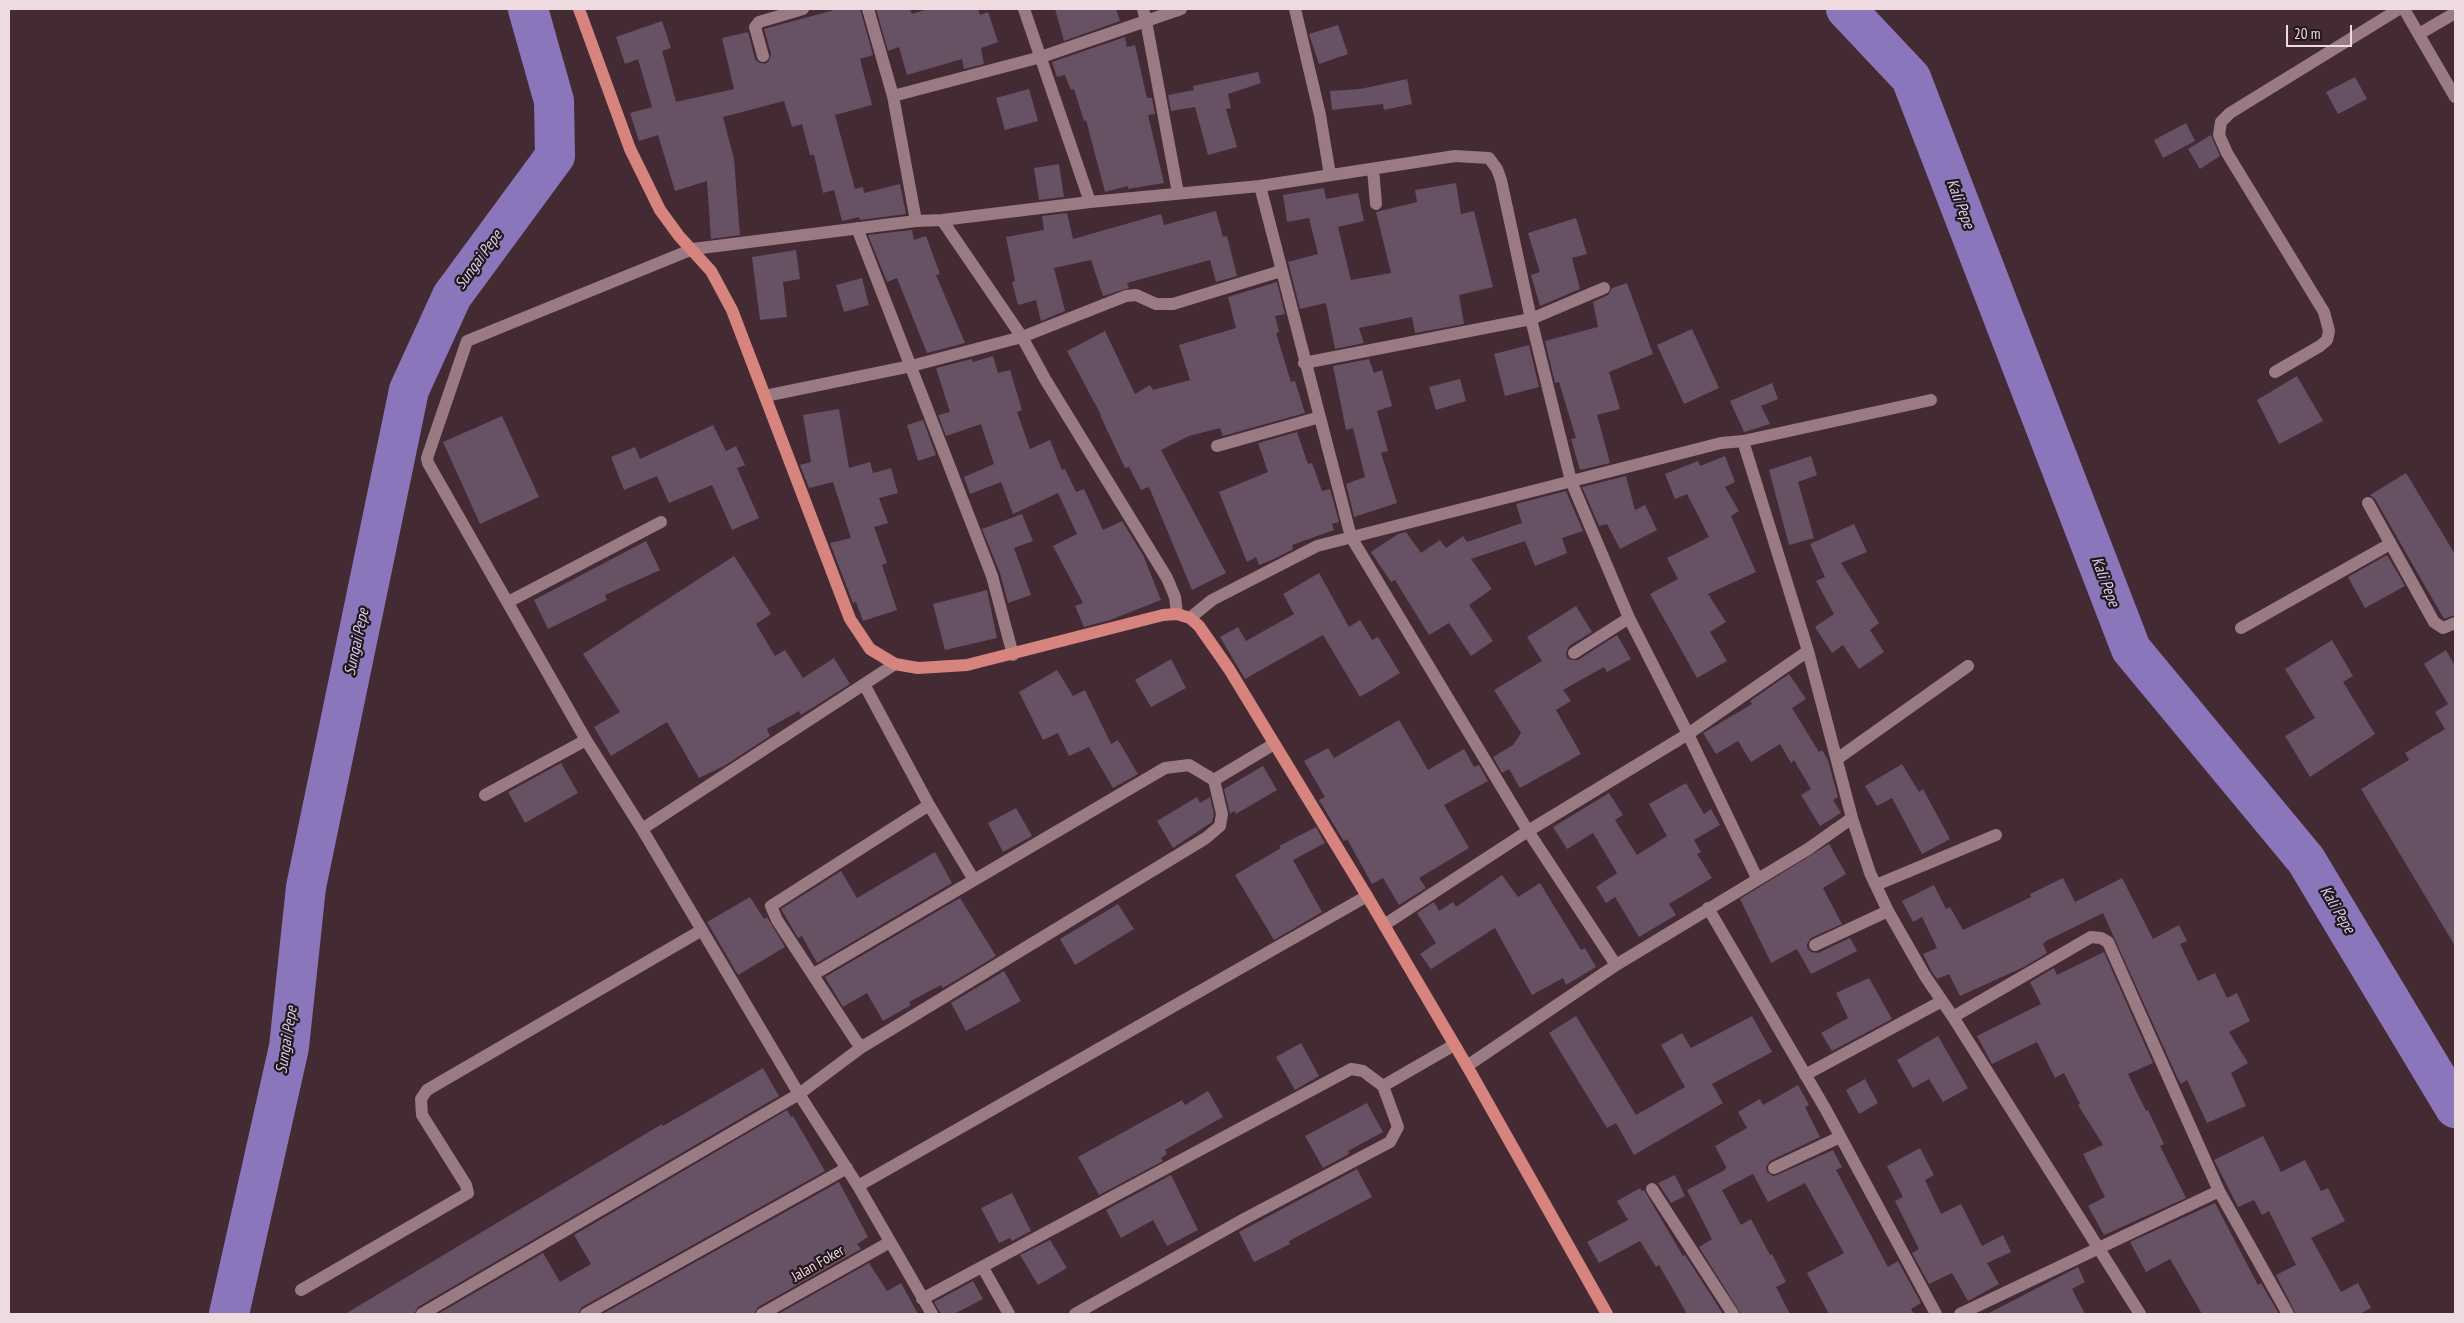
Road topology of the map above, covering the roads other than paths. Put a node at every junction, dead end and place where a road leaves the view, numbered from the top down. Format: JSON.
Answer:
{"nodes":[{"id":1,"x":579,"y":9,"type":"edge"},
{"id":2,"x":803,"y":9,"type":"edge"},
{"id":3,"x":868,"y":9,"type":"edge"},
{"id":4,"x":1024,"y":9,"type":"edge"},
{"id":5,"x":1182,"y":9,"type":"edge"},
{"id":6,"x":1295,"y":9,"type":"edge"},
{"id":7,"x":2399,"y":9,"type":"edge"},
{"id":8,"x":2404,"y":9,"type":"edge"},
{"id":9,"x":2455,"y":13,"type":"edge"},
{"id":10,"x":1144,"y":15,"type":"edge"},
{"id":11,"x":2420,"y":34,"type":"junction"},
{"id":12,"x":763,"y":56,"type":"dead end"},
{"id":13,"x":1040,"y":57,"type":"junction"},
{"id":14,"x":893,"y":96,"type":"junction"},
{"id":15,"x":2455,"y":97,"type":"edge"},
{"id":16,"x":1373,"y":168,"type":"junction"},
{"id":17,"x":1330,"y":175,"type":"junction"},
{"id":18,"x":1260,"y":186,"type":"junction"},
{"id":19,"x":1178,"y":193,"type":"junction"},
{"id":20,"x":1090,"y":202,"type":"junction"},
{"id":21,"x":1376,"y":204,"type":"dead end"},
{"id":22,"x":942,"y":220,"type":"junction"},
{"id":23,"x":916,"y":221,"type":"junction"},
{"id":24,"x":857,"y":228,"type":"junction"},
{"id":25,"x":693,"y":249,"type":"junction"},
{"id":26,"x":1281,"y":271,"type":"junction"},
{"id":27,"x":1604,"y":288,"type":"dead end"},
{"id":28,"x":1531,"y":319,"type":"junction"},
{"id":29,"x":1022,"y":337,"type":"junction"},
{"id":30,"x":1304,"y":363,"type":"junction"},
{"id":31,"x":911,"y":366,"type":"junction"},
{"id":32,"x":2276,"y":372,"type":"dead end"},
{"id":33,"x":765,"y":396,"type":"junction"},
{"id":34,"x":1931,"y":400,"type":"dead end"},
{"id":35,"x":1320,"y":418,"type":"junction"},
{"id":36,"x":1743,"y":441,"type":"junction"},
{"id":37,"x":1217,"y":446,"type":"dead end"},
{"id":38,"x":1571,"y":481,"type":"junction"},
{"id":39,"x":2368,"y":503,"type":"dead end"},
{"id":40,"x":661,"y":522,"type":"dead end"},
{"id":41,"x":1351,"y":537,"type":"junction"},
{"id":42,"x":2390,"y":544,"type":"junction"},
{"id":43,"x":508,"y":602,"type":"junction"},
{"id":44,"x":1177,"y":614,"type":"junction"},
{"id":45,"x":1190,"y":618,"type":"junction"},
{"id":46,"x":1629,"y":618,"type":"junction"},
{"id":47,"x":2455,"y":623,"type":"edge"},
{"id":48,"x":2241,"y":628,"type":"dead end"},
{"id":49,"x":1808,"y":650,"type":"junction"},
{"id":50,"x":1574,"y":653,"type":"dead end"},
{"id":51,"x":1013,"y":655,"type":"junction"},
{"id":52,"x":895,"y":664,"type":"junction"},
{"id":53,"x":1968,"y":666,"type":"dead end"},
{"id":54,"x":864,"y":684,"type":"junction"},
{"id":55,"x":1688,"y":734,"type":"junction"},
{"id":56,"x":586,"y":740,"type":"junction"},
{"id":57,"x":1274,"y":744,"type":"junction"},
{"id":58,"x":1837,"y":759,"type":"junction"},
{"id":59,"x":1214,"y":780,"type":"junction"},
{"id":60,"x":485,"y":795,"type":"dead end"},
{"id":61,"x":929,"y":804,"type":"junction"},
{"id":62,"x":1852,"y":818,"type":"junction"},
{"id":63,"x":642,"y":829,"type":"junction"},
{"id":64,"x":1528,"y":831,"type":"junction"},
{"id":65,"x":1996,"y":835,"type":"dead end"},
{"id":66,"x":1757,"y":878,"type":"junction"},
{"id":67,"x":974,"y":880,"type":"junction"},
{"id":68,"x":1876,"y":885,"type":"junction"},
{"id":69,"x":1367,"y":896,"type":"junction"},
{"id":70,"x":1708,"y":908,"type":"junction"},
{"id":71,"x":1888,"y":911,"type":"junction"},
{"id":72,"x":1384,"y":925,"type":"junction"},
{"id":73,"x":702,"y":930,"type":"junction"},
{"id":74,"x":1815,"y":945,"type":"dead end"},
{"id":75,"x":1616,"y":965,"type":"junction"},
{"id":76,"x":814,"y":974,"type":"junction"},
{"id":77,"x":1942,"y":1001,"type":"junction"},
{"id":78,"x":1953,"y":1017,"type":"junction"},
{"id":79,"x":1454,"y":1045,"type":"junction"},
{"id":80,"x":862,"y":1047,"type":"junction"},
{"id":81,"x":1467,"y":1066,"type":"junction"},
{"id":82,"x":1805,"y":1075,"type":"junction"},
{"id":83,"x":1383,"y":1086,"type":"junction"},
{"id":84,"x":799,"y":1094,"type":"junction"},
{"id":85,"x":1840,"y":1137,"type":"junction"},
{"id":86,"x":847,"y":1168,"type":"junction"},
{"id":87,"x":1774,"y":1168,"type":"dead end"},
{"id":88,"x":858,"y":1186,"type":"junction"},
{"id":89,"x":1652,"y":1189,"type":"dead end"},
{"id":90,"x":2219,"y":1191,"type":"junction"},
{"id":91,"x":890,"y":1242,"type":"junction"},
{"id":92,"x":2100,"y":1250,"type":"junction"},
{"id":93,"x":982,"y":1268,"type":"junction"},
{"id":94,"x":301,"y":1290,"type":"dead end"},
{"id":95,"x":922,"y":1299,"type":"junction"},
{"id":96,"x":929,"y":1313,"type":"edge"},
{"id":97,"x":422,"y":1314,"type":"edge"},
{"id":98,"x":586,"y":1314,"type":"edge"},
{"id":99,"x":762,"y":1314,"type":"edge"},
{"id":100,"x":1009,"y":1314,"type":"edge"},
{"id":101,"x":1075,"y":1314,"type":"edge"},
{"id":102,"x":1607,"y":1314,"type":"edge"},
{"id":103,"x":1733,"y":1314,"type":"edge"},
{"id":104,"x":1936,"y":1314,"type":"edge"},
{"id":105,"x":1960,"y":1314,"type":"edge"},
{"id":106,"x":2140,"y":1314,"type":"edge"},
{"id":107,"x":2288,"y":1314,"type":"edge"}],
"edges":[{"from":1,"to":25,"type":"main road"},
{"from":2,"to":12,"type":"street"},
{"from":3,"to":14,"type":"street"},
{"from":4,"to":13,"type":"street"},
{"from":5,"to":10,"type":"street"},
{"from":6,"to":17,"type":"street"},
{"from":7,"to":32,"type":"street"},
{"from":8,"to":11,"type":"street"},
{"from":9,"to":11,"type":"street"},
{"from":10,"to":13,"type":"street"},
{"from":10,"to":19,"type":"street"},
{"from":11,"to":15,"type":"street"},
{"from":13,"to":14,"type":"street"},
{"from":13,"to":20,"type":"street"},
{"from":14,"to":23,"type":"street"},
{"from":16,"to":17,"type":"street"},
{"from":16,"to":21,"type":"street"},
{"from":16,"to":28,"type":"street"},
{"from":17,"to":18,"type":"street"},
{"from":18,"to":19,"type":"street"},
{"from":18,"to":26,"type":"street"},
{"from":19,"to":20,"type":"street"},
{"from":20,"to":22,"type":"street"},
{"from":22,"to":23,"type":"street"},
{"from":22,"to":29,"type":"street"},
{"from":23,"to":24,"type":"street"},
{"from":24,"to":25,"type":"street"},
{"from":24,"to":31,"type":"street"},
{"from":25,"to":33,"type":"main road"},
{"from":25,"to":43,"type":"street"},
{"from":26,"to":29,"type":"street"},
{"from":26,"to":30,"type":"street"},
{"from":27,"to":28,"type":"street"},
{"from":28,"to":30,"type":"street"},
{"from":28,"to":38,"type":"street"},
{"from":29,"to":31,"type":"street"},
{"from":29,"to":44,"type":"street"},
{"from":30,"to":35,"type":"street"},
{"from":31,"to":33,"type":"street"},
{"from":31,"to":51,"type":"street"},
{"from":33,"to":52,"type":"main road"},
{"from":34,"to":36,"type":"street"},
{"from":35,"to":37,"type":"street"},
{"from":35,"to":41,"type":"street"},
{"from":36,"to":38,"type":"street"},
{"from":36,"to":49,"type":"street"},
{"from":38,"to":41,"type":"street"},
{"from":38,"to":46,"type":"street"},
{"from":39,"to":42,"type":"street"},
{"from":40,"to":43,"type":"street"},
{"from":41,"to":45,"type":"street"},
{"from":41,"to":64,"type":"street"},
{"from":42,"to":47,"type":"street"},
{"from":42,"to":48,"type":"street"},
{"from":43,"to":56,"type":"street"},
{"from":44,"to":45,"type":"main road"},
{"from":44,"to":51,"type":"main road"},
{"from":45,"to":57,"type":"main road"},
{"from":46,"to":50,"type":"street"},
{"from":46,"to":55,"type":"street"},
{"from":49,"to":55,"type":"street"},
{"from":49,"to":58,"type":"street"},
{"from":51,"to":52,"type":"main road"},
{"from":52,"to":54,"type":"street"},
{"from":53,"to":58,"type":"street"},
{"from":54,"to":61,"type":"street"},
{"from":54,"to":63,"type":"street"},
{"from":55,"to":64,"type":"street"},
{"from":55,"to":66,"type":"street"},
{"from":56,"to":60,"type":"street"},
{"from":56,"to":63,"type":"street"},
{"from":57,"to":59,"type":"street"},
{"from":57,"to":69,"type":"main road"},
{"from":58,"to":62,"type":"street"},
{"from":59,"to":67,"type":"street"},
{"from":59,"to":80,"type":"street"},
{"from":61,"to":67,"type":"street"},
{"from":61,"to":76,"type":"street"},
{"from":62,"to":66,"type":"street"},
{"from":62,"to":68,"type":"street"},
{"from":63,"to":73,"type":"street"},
{"from":64,"to":72,"type":"street"},
{"from":64,"to":75,"type":"street"},
{"from":65,"to":68,"type":"street"},
{"from":66,"to":70,"type":"street"},
{"from":67,"to":76,"type":"street"},
{"from":68,"to":71,"type":"street"},
{"from":69,"to":72,"type":"main road"},
{"from":69,"to":88,"type":"street"},
{"from":70,"to":75,"type":"street"},
{"from":70,"to":82,"type":"street"},
{"from":71,"to":74,"type":"street"},
{"from":71,"to":77,"type":"street"},
{"from":72,"to":79,"type":"main road"},
{"from":73,"to":84,"type":"street"},
{"from":73,"to":94,"type":"street"},
{"from":75,"to":81,"type":"street"},
{"from":76,"to":80,"type":"street"},
{"from":77,"to":78,"type":"street"},
{"from":77,"to":82,"type":"street"},
{"from":78,"to":90,"type":"street"},
{"from":78,"to":92,"type":"street"},
{"from":79,"to":81,"type":"main road"},
{"from":79,"to":83,"type":"street"},
{"from":80,"to":84,"type":"street"},
{"from":81,"to":102,"type":"main road"},
{"from":82,"to":85,"type":"street"},
{"from":83,"to":93,"type":"street"},
{"from":83,"to":101,"type":"street"},
{"from":84,"to":86,"type":"street"},
{"from":84,"to":97,"type":"street"},
{"from":85,"to":87,"type":"street"},
{"from":85,"to":104,"type":"street"},
{"from":86,"to":88,"type":"street"},
{"from":86,"to":98,"type":"street"},
{"from":88,"to":91,"type":"street"},
{"from":89,"to":103,"type":"street"},
{"from":90,"to":92,"type":"street"},
{"from":90,"to":107,"type":"street"},
{"from":91,"to":95,"type":"street"},
{"from":91,"to":99,"type":"street","name":"Jalan Foker"},
{"from":92,"to":105,"type":"street"},
{"from":92,"to":106,"type":"street"},
{"from":93,"to":95,"type":"street"},
{"from":93,"to":100,"type":"street"},
{"from":95,"to":96,"type":"street"}]}
